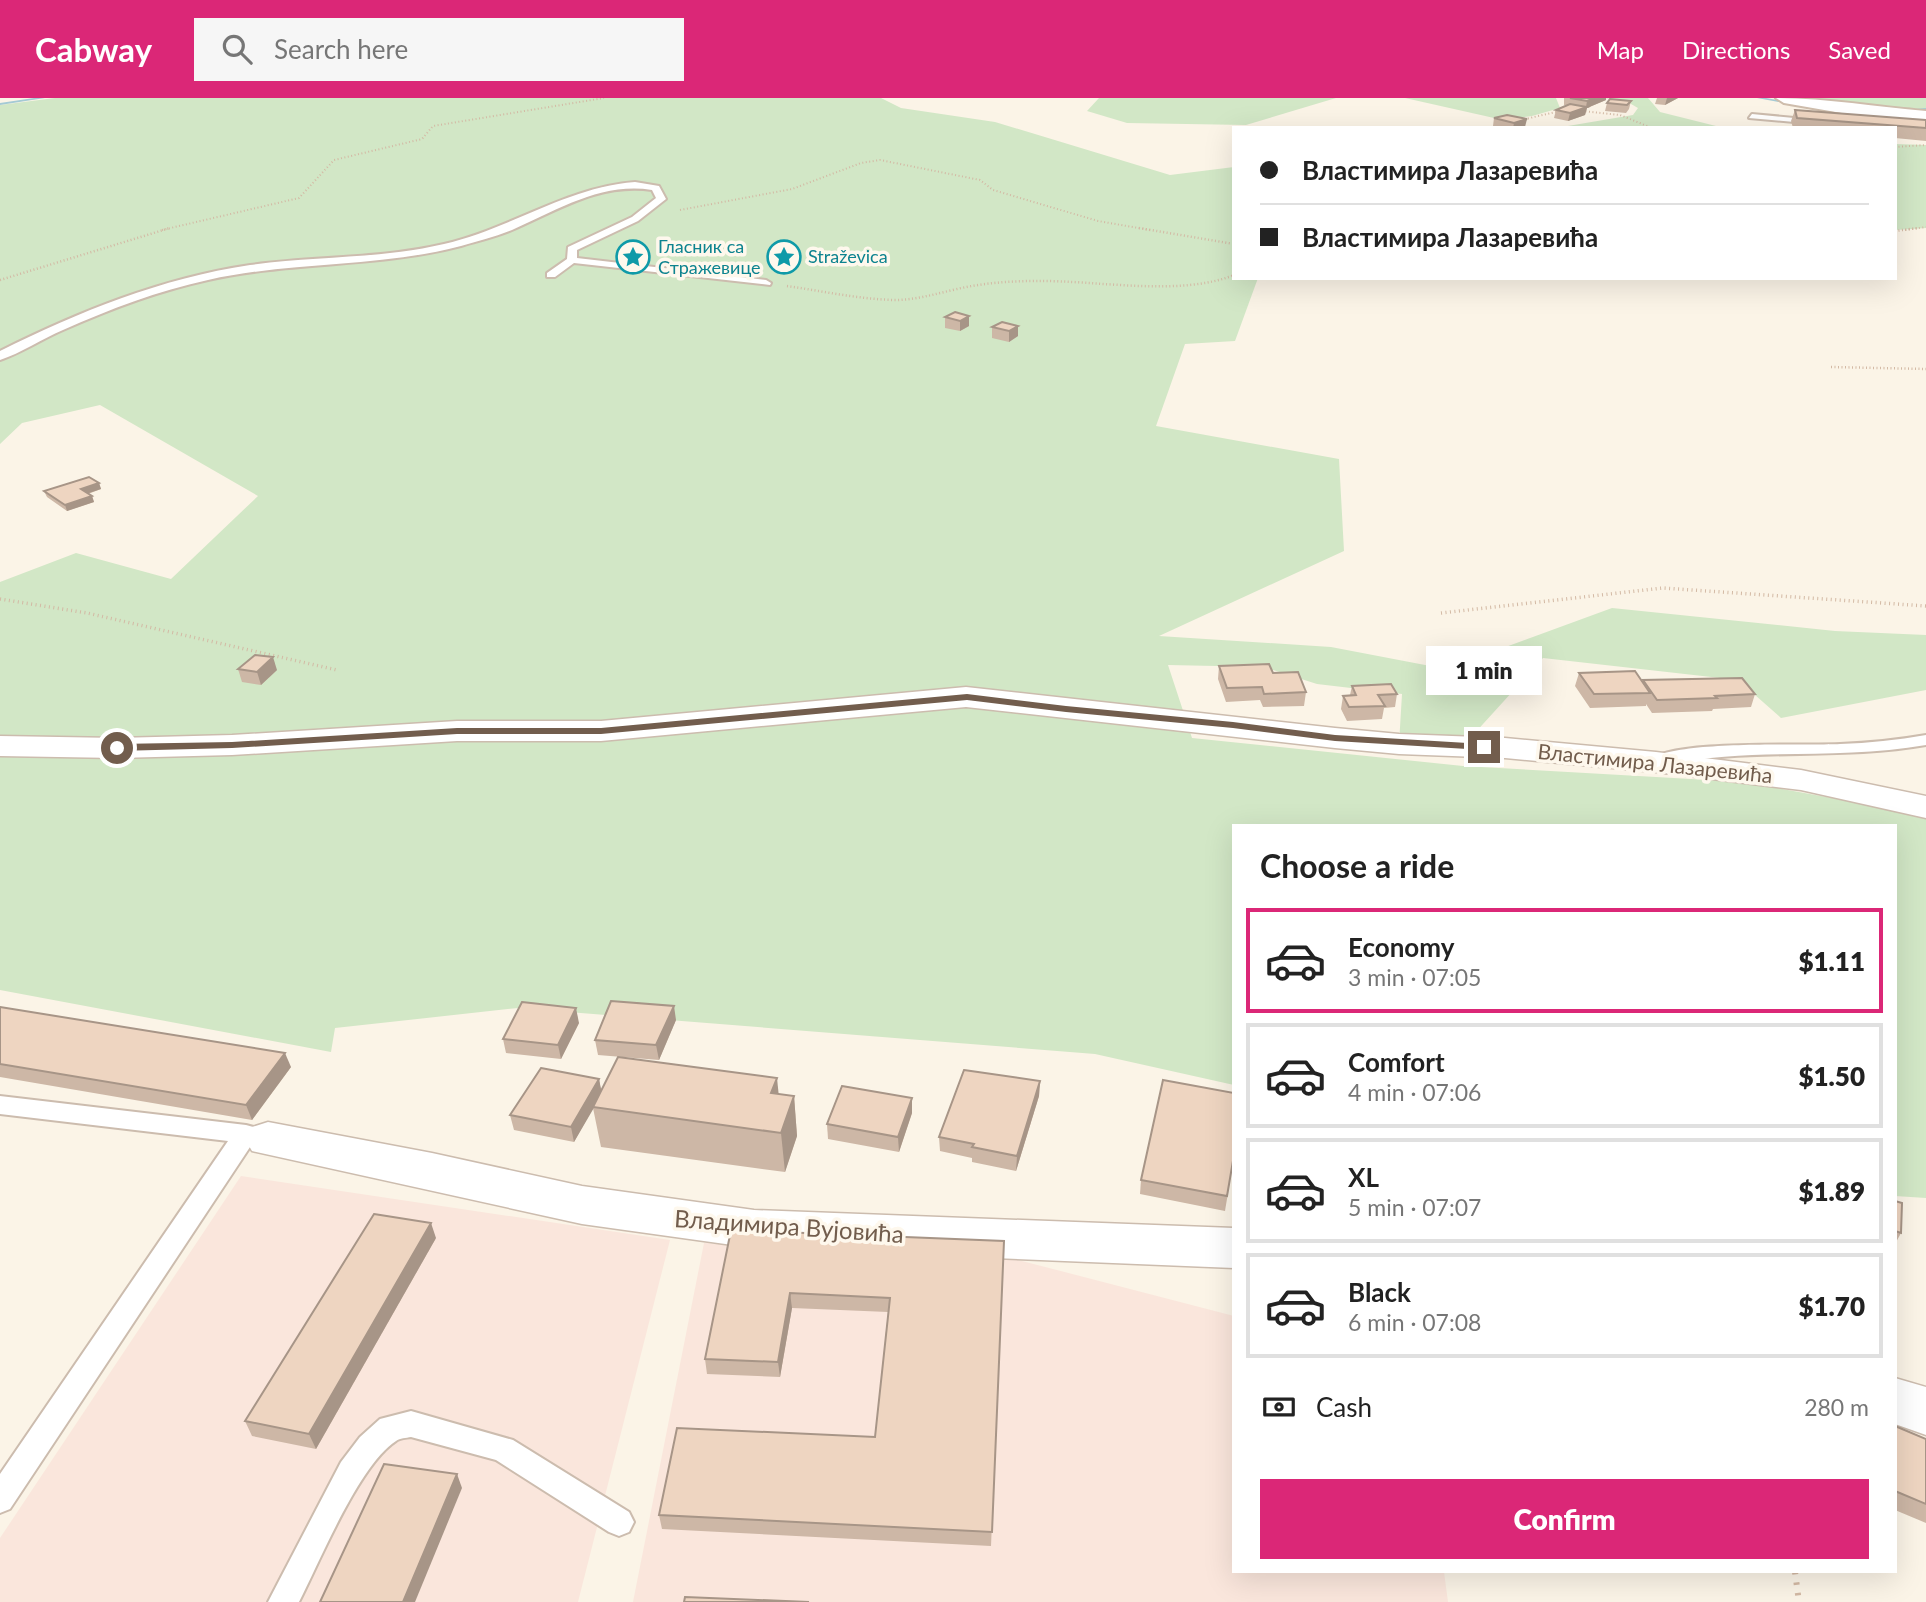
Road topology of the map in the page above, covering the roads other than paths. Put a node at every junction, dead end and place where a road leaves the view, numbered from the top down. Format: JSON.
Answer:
{"nodes":[{"id":1,"x":1784,"y":98,"type":"edge"},
{"id":2,"x":1752,"y":116,"type":"dead end"},
{"id":3,"x":1926,"y":116,"type":"edge"},
{"id":4,"x":1824,"y":122,"type":"edge"},
{"id":5,"x":572,"y":260,"type":"junction"},
{"id":6,"x":551,"y":275,"type":"dead end"},
{"id":7,"x":766,"y":283,"type":"road end"},
{"id":8,"x":0,"y":356,"type":"edge"},
{"id":9,"x":1926,"y":740,"type":"edge"},
{"id":10,"x":0,"y":746,"type":"edge"},
{"id":11,"x":1656,"y":762,"type":"junction"},
{"id":12,"x":1926,"y":807,"type":"edge"},
{"id":13,"x":0,"y":1105,"type":"edge"},
{"id":14,"x":257,"y":1136,"type":"junction"},
{"id":15,"x":1232,"y":1248,"type":"edge"},
{"id":16,"x":1897,"y":1402,"type":"edge"},
{"id":17,"x":1926,"y":1410,"type":"edge"},
{"id":18,"x":0,"y":1499,"type":"edge"},
{"id":19,"x":619,"y":1522,"type":"dead end"},
{"id":20,"x":283,"y":1602,"type":"edge"}],
"edges":[{"from":1,"to":3,"type":"main road"},
{"from":2,"to":4,"type":"lane"},
{"from":5,"to":6,"type":"lane"},
{"from":5,"to":7,"type":"lane"},
{"from":5,"to":8,"type":"lane"},
{"from":9,"to":11,"type":"lane"},
{"from":10,"to":11,"type":"street","name":"Властимира Лазаревића"},
{"from":11,"to":12,"type":"street","name":"Властимира Лазаревића"},
{"from":13,"to":14,"type":"lane"},
{"from":14,"to":15,"type":"street","name":"Владимира Вујовића"},
{"from":14,"to":18,"type":"lane"},
{"from":16,"to":17,"type":"street"},
{"from":19,"to":20,"type":"lane"}]}
